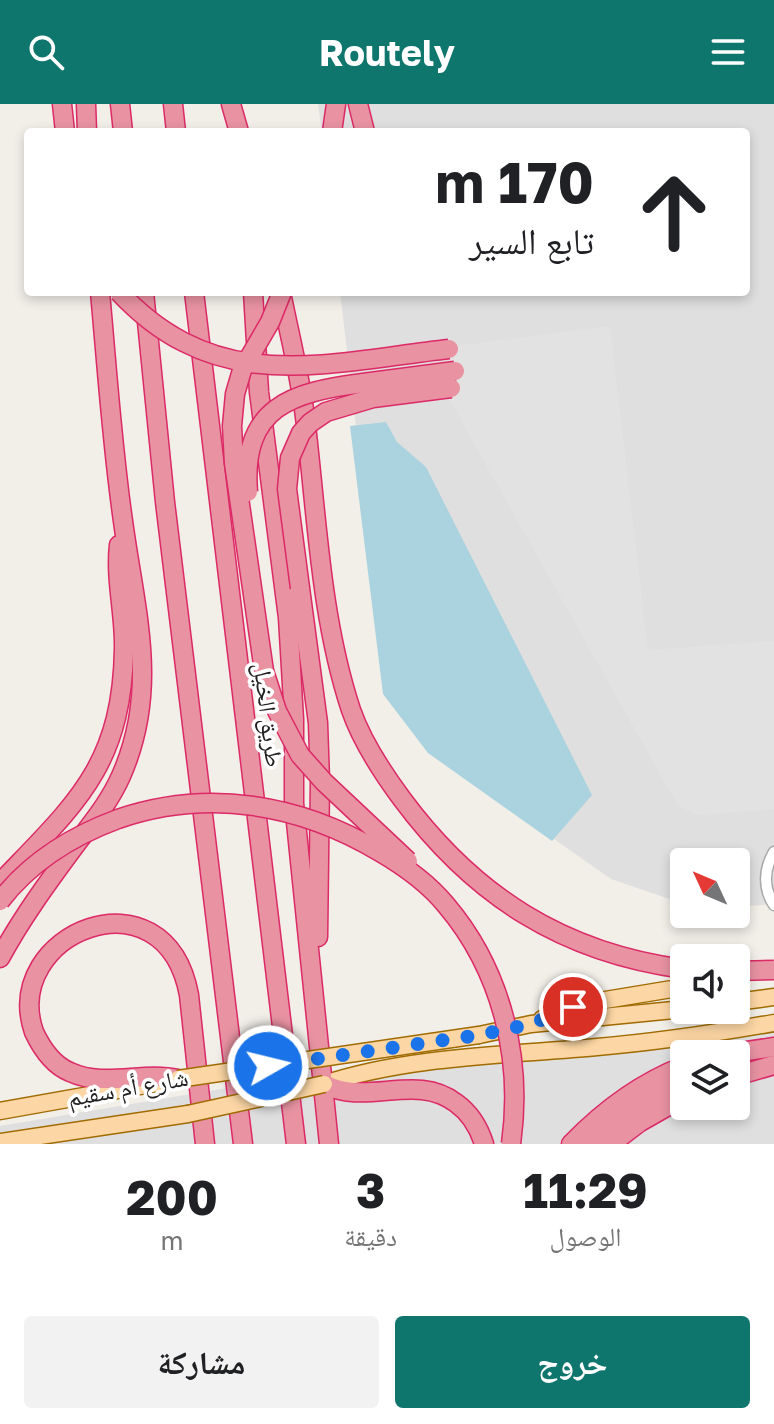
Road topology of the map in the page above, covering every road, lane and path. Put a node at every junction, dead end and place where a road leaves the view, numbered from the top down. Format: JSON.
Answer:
{"nodes":[{"id":1,"x":62,"y":104,"type":"edge"},
{"id":2,"x":86,"y":104,"type":"edge"},
{"id":3,"x":120,"y":104,"type":"edge"},
{"id":4,"x":173,"y":104,"type":"edge"},
{"id":5,"x":231,"y":104,"type":"edge"},
{"id":6,"x":336,"y":104,"type":"edge"},
{"id":7,"x":358,"y":104,"type":"edge"},
{"id":8,"x":65,"y":128,"type":"edge"},
{"id":9,"x":87,"y":128,"type":"edge"},
{"id":10,"x":123,"y":128,"type":"edge"},
{"id":11,"x":176,"y":128,"type":"edge"},
{"id":12,"x":228,"y":128,"type":"edge"},
{"id":13,"x":238,"y":128,"type":"edge"},
{"id":14,"x":333,"y":128,"type":"edge"},
{"id":15,"x":364,"y":128,"type":"edge"},
{"id":16,"x":100,"y":296,"type":"edge"},
{"id":17,"x":123,"y":296,"type":"edge"},
{"id":18,"x":144,"y":296,"type":"edge"},
{"id":19,"x":194,"y":296,"type":"edge"},
{"id":20,"x":253,"y":296,"type":"edge"},
{"id":21,"x":280,"y":296,"type":"edge"},
{"id":22,"x":282,"y":296,"type":"edge"},
{"id":23,"x":449,"y":349,"type":"dead end"},
{"id":24,"x":123,"y":523,"type":"junction"},
{"id":25,"x":249,"y":567,"type":"junction"},
{"id":26,"x":774,"y":852,"type":"edge"},
{"id":27,"x":424,"y":882,"type":"junction"},
{"id":28,"x":0,"y":883,"type":"edge"},
{"id":29,"x":0,"y":901,"type":"edge"},
{"id":30,"x":774,"y":905,"type":"edge"},
{"id":31,"x":0,"y":958,"type":"edge"},
{"id":32,"x":670,"y":966,"type":"edge"},
{"id":33,"x":774,"y":968,"type":"edge"},
{"id":34,"x":750,"y":972,"type":"edge"},
{"id":35,"x":670,"y":989,"type":"edge"},
{"id":36,"x":774,"y":997,"type":"edge"},
{"id":37,"x":750,"y":1000,"type":"edge"},
{"id":38,"x":670,"y":1010,"type":"edge"},
{"id":39,"x":315,"y":1020,"type":"junction"},
{"id":40,"x":774,"y":1023,"type":"edge"},
{"id":41,"x":531,"y":1024,"type":"junction"},
{"id":42,"x":774,"y":1047,"type":"edge"},
{"id":43,"x":750,"y":1051,"type":"edge"},
{"id":44,"x":774,"y":1059,"type":"edge"},
{"id":45,"x":750,"y":1063,"type":"edge"},
{"id":46,"x":774,"y":1065,"type":"edge"},
{"id":47,"x":670,"y":1072,"type":"edge"},
{"id":48,"x":750,"y":1072,"type":"edge"},
{"id":49,"x":178,"y":1079,"type":"junction"},
{"id":50,"x":324,"y":1084,"type":"junction"},
{"id":51,"x":670,"y":1088,"type":"edge"},
{"id":52,"x":670,"y":1105,"type":"edge"},
{"id":53,"x":0,"y":1111,"type":"edge"},
{"id":54,"x":0,"y":1142,"type":"edge"},
{"id":55,"x":205,"y":1144,"type":"edge"},
{"id":56,"x":243,"y":1144,"type":"edge"},
{"id":57,"x":296,"y":1144,"type":"edge"},
{"id":58,"x":329,"y":1144,"type":"edge"},
{"id":59,"x":484,"y":1144,"type":"edge"},
{"id":60,"x":511,"y":1144,"type":"edge"},
{"id":61,"x":571,"y":1144,"type":"edge"},
{"id":62,"x":588,"y":1144,"type":"edge"},
{"id":63,"x":611,"y":1144,"type":"edge"}],
"edges":[{"from":1,"to":8,"type":"highway"},
{"from":2,"to":9,"type":"highway"},
{"from":3,"to":10,"type":"highway"},
{"from":4,"to":11,"type":"highway"},
{"from":5,"to":12,"type":"highway"},
{"from":5,"to":13,"type":"highway"},
{"from":6,"to":14,"type":"highway"},
{"from":7,"to":15,"type":"highway"},
{"from":16,"to":24,"type":"highway"},
{"from":17,"to":23,"type":"highway","bridge":true},
{"from":18,"to":56,"type":"highway"},
{"from":19,"to":57,"type":"highway","name":"طريق الخيل"},
{"from":20,"to":39,"type":"highway"},
{"from":21,"to":25,"type":"highway","bridge":true},
{"from":22,"to":32,"type":"highway"},
{"from":24,"to":28,"type":"highway"},
{"from":24,"to":31,"type":"highway"},
{"from":25,"to":27,"type":"highway","bridge":true},
{"from":25,"to":39,"type":"highway","bridge":true},
{"from":26,"to":30,"type":"street"},
{"from":27,"to":29,"type":"highway","bridge":true},
{"from":27,"to":60,"type":"highway","bridge":true},
{"from":33,"to":34,"type":"highway","bridge":true},
{"from":35,"to":41,"type":"main road"},
{"from":36,"to":37,"type":"main road"},
{"from":38,"to":41,"type":"main road","name":"شارع أم سقيم"},
{"from":39,"to":58,"type":"highway"},
{"from":40,"to":50,"type":"main road","name":"شارع أم سقيم"},
{"from":41,"to":49,"type":"main road","name":"شارع أم سقيم","bridge":true},
{"from":42,"to":43,"type":"highway"},
{"from":44,"to":45,"type":"highway"},
{"from":46,"to":48,"type":"highway"},
{"from":47,"to":61,"type":"highway"},
{"from":49,"to":53,"type":"main road","name":"شارع أم سقيم"},
{"from":49,"to":55,"type":"highway"},
{"from":50,"to":54,"type":"main road","name":"شارع أم سقيم","bridge":true},
{"from":50,"to":59,"type":"highway"},
{"from":51,"to":62,"type":"highway"},
{"from":52,"to":63,"type":"highway"}]}
